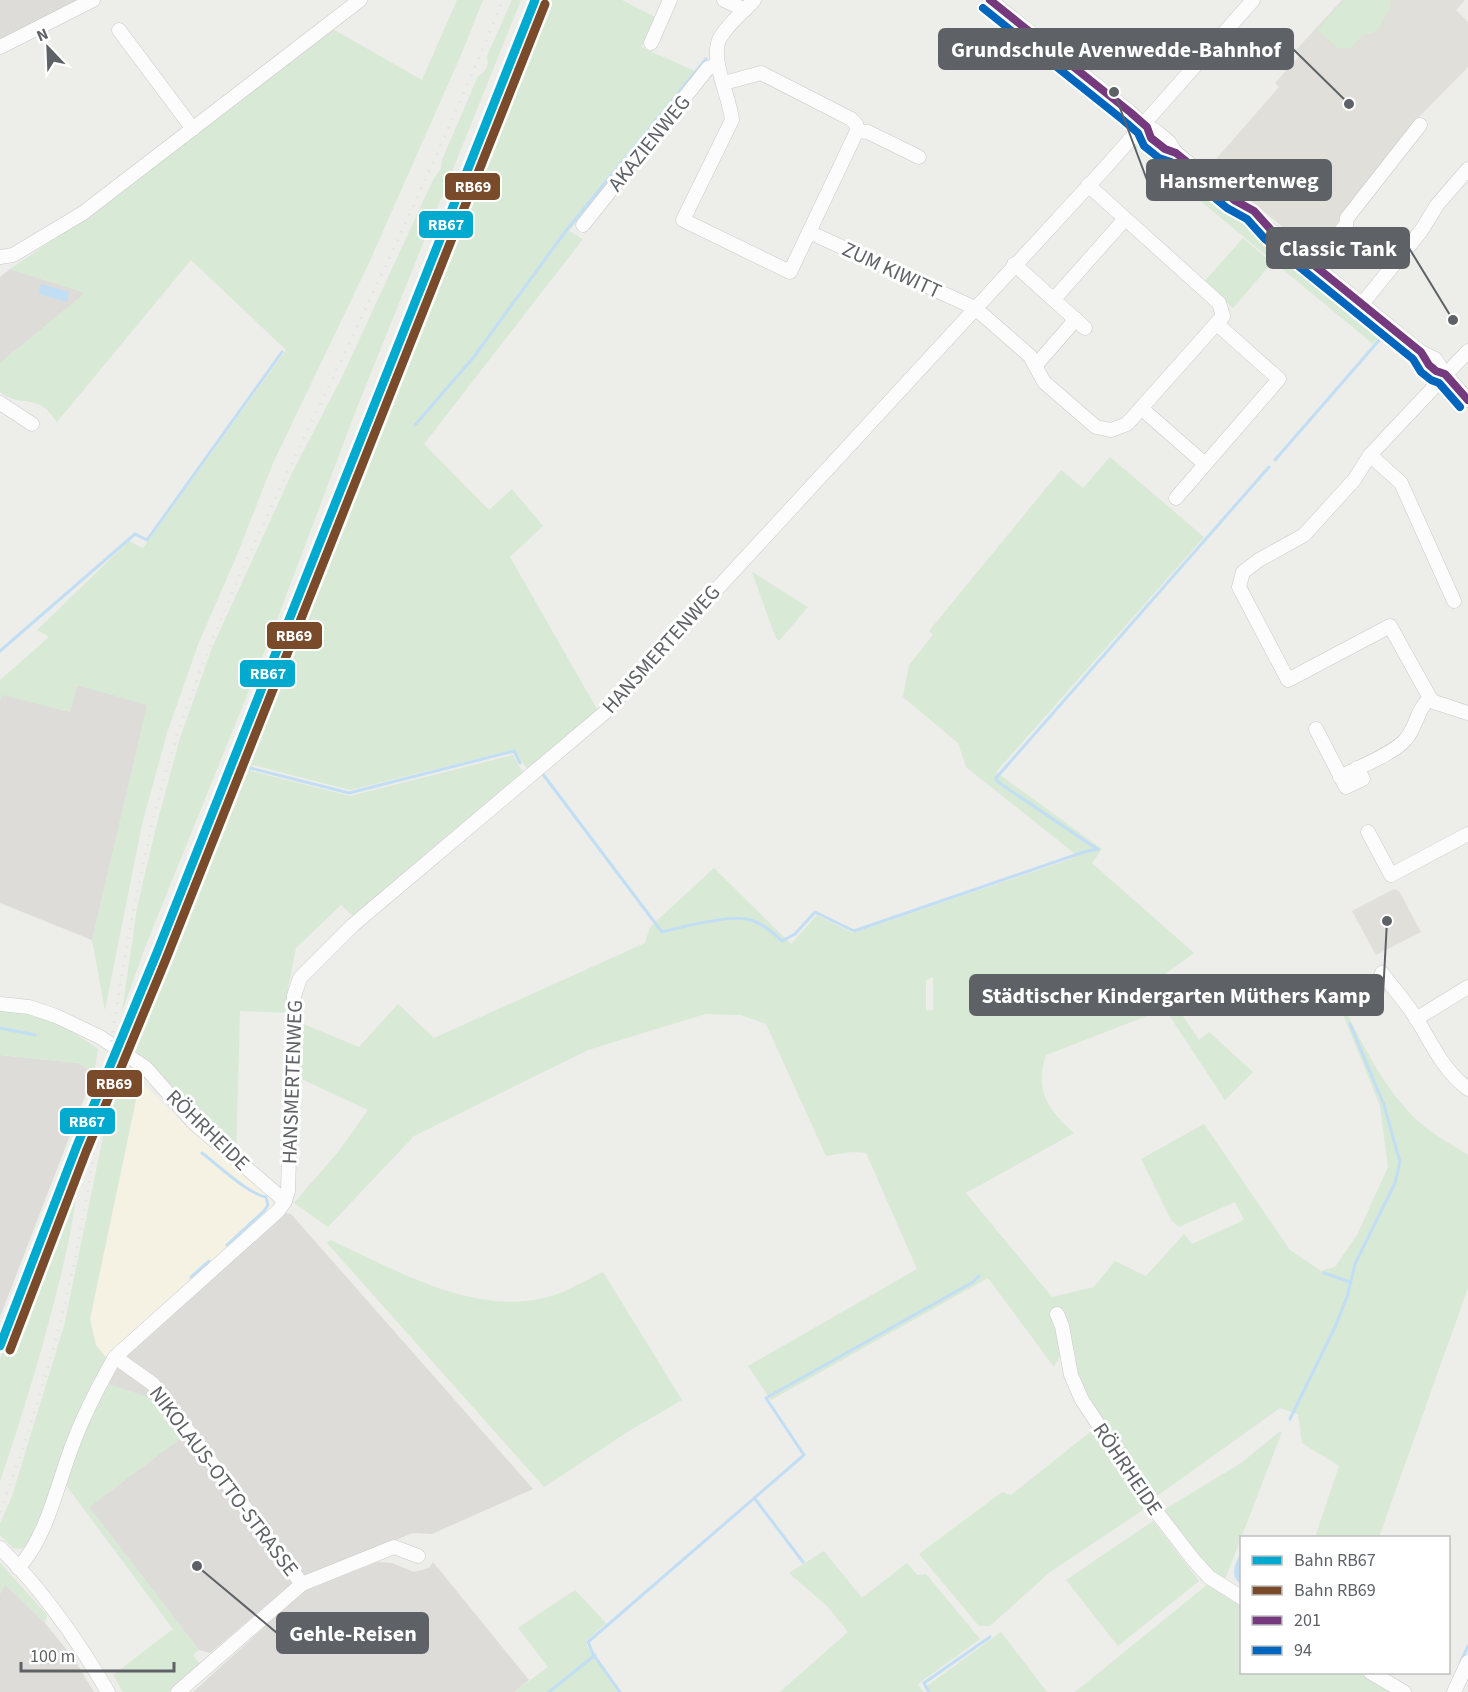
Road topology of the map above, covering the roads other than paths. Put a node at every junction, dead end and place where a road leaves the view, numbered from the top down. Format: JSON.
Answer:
{"nodes":[{"id":1,"x":93,"y":0,"type":"edge"},
{"id":2,"x":360,"y":0,"type":"edge"},
{"id":3,"x":670,"y":0,"type":"edge"},
{"id":4,"x":724,"y":0,"type":"edge"},
{"id":5,"x":990,"y":0,"type":"edge"},
{"id":6,"x":1253,"y":0,"type":"edge"},
{"id":7,"x":750,"y":5,"type":"edge"},
{"id":8,"x":119,"y":30,"type":"dead end"},
{"id":9,"x":651,"y":43,"type":"dead end"},
{"id":10,"x":0,"y":47,"type":"edge"},
{"id":11,"x":718,"y":65,"type":"junction"},
{"id":12,"x":724,"y":83,"type":"junction"},
{"id":13,"x":1144,"y":125,"type":"junction"},
{"id":14,"x":1420,"y":125,"type":"dead end"},
{"id":15,"x":193,"y":129,"type":"junction"},
{"id":16,"x":857,"y":131,"type":"junction"},
{"id":17,"x":919,"y":158,"type":"dead end"},
{"id":18,"x":1468,"y":169,"type":"edge"},
{"id":19,"x":1088,"y":185,"type":"junction"},
{"id":20,"x":1125,"y":219,"type":"junction"},
{"id":21,"x":584,"y":225,"type":"dead end"},
{"id":22,"x":809,"y":232,"type":"junction"},
{"id":23,"x":0,"y":257,"type":"edge"},
{"id":24,"x":1014,"y":264,"type":"junction"},
{"id":25,"x":1313,"y":265,"type":"junction"},
{"id":26,"x":1054,"y":299,"type":"junction"},
{"id":27,"x":1362,"y":304,"type":"junction"},
{"id":28,"x":975,"y":308,"type":"junction"},
{"id":29,"x":1217,"y":324,"type":"junction"},
{"id":30,"x":1468,"y":351,"type":"edge"},
{"id":31,"x":1036,"y":365,"type":"junction"},
{"id":32,"x":1445,"y":375,"type":"junction"},
{"id":33,"x":1468,"y":400,"type":"edge"},
{"id":34,"x":0,"y":403,"type":"edge"},
{"id":35,"x":1141,"y":408,"type":"junction"},
{"id":36,"x":32,"y":424,"type":"dead end"},
{"id":37,"x":1370,"y":455,"type":"junction"},
{"id":38,"x":1205,"y":464,"type":"junction"},
{"id":39,"x":1176,"y":498,"type":"dead end"},
{"id":40,"x":1454,"y":601,"type":"dead end"},
{"id":41,"x":1430,"y":698,"type":"junction"},
{"id":42,"x":1468,"y":713,"type":"edge"},
{"id":43,"x":1316,"y":729,"type":"dead end"},
{"id":44,"x":1368,"y":832,"type":"dead end"},
{"id":45,"x":1468,"y":834,"type":"edge"},
{"id":46,"x":1382,"y":973,"type":"dead end"},
{"id":47,"x":1468,"y":987,"type":"edge"},
{"id":48,"x":0,"y":1004,"type":"edge"},
{"id":49,"x":1416,"y":1019,"type":"junction"},
{"id":50,"x":1468,"y":1089,"type":"edge"},
{"id":51,"x":285,"y":1201,"type":"junction"},
{"id":52,"x":1057,"y":1314,"type":"dead end"},
{"id":53,"x":115,"y":1357,"type":"junction"},
{"id":54,"x":0,"y":1548,"type":"edge"},
{"id":55,"x":418,"y":1556,"type":"dead end"},
{"id":56,"x":18,"y":1568,"type":"junction"},
{"id":57,"x":302,"y":1584,"type":"junction"},
{"id":58,"x":1240,"y":1597,"type":"edge"},
{"id":59,"x":1468,"y":1662,"type":"edge"},
{"id":60,"x":1373,"y":1674,"type":"edge"},
{"id":61,"x":108,"y":1692,"type":"edge"},
{"id":62,"x":178,"y":1692,"type":"edge"},
{"id":63,"x":1404,"y":1692,"type":"edge"},
{"id":64,"x":1454,"y":1692,"type":"edge"}],
"edges":[{"from":1,"to":10,"type":"street"},
{"from":2,"to":15,"type":"street"},
{"from":3,"to":9,"type":"street"},
{"from":4,"to":7,"type":"street"},
{"from":5,"to":13,"type":"street"},
{"from":6,"to":13,"type":"street","name":"HANSMERTENWEG"},
{"from":7,"to":11,"type":"street"},
{"from":8,"to":15,"type":"street"},
{"from":11,"to":12,"type":"street"},
{"from":11,"to":21,"type":"street","name":"AKAZIENWEG"},
{"from":12,"to":16,"type":"street"},
{"from":12,"to":22,"type":"street"},
{"from":13,"to":19,"type":"street","name":"HANSMERTENWEG"},
{"from":13,"to":25,"type":"street"},
{"from":14,"to":25,"type":"street"},
{"from":15,"to":23,"type":"street"},
{"from":16,"to":17,"type":"street"},
{"from":16,"to":22,"type":"street"},
{"from":18,"to":27,"type":"street"},
{"from":19,"to":20,"type":"street"},
{"from":19,"to":24,"type":"street","name":"HANSMERTENWEG"},
{"from":20,"to":26,"type":"street"},
{"from":20,"to":29,"type":"street"},
{"from":22,"to":28,"type":"street","name":"ZUM KIWITT"},
{"from":24,"to":26,"type":"street"},
{"from":24,"to":28,"type":"street","name":"HANSMERTENWEG"},
{"from":25,"to":27,"type":"street"},
{"from":26,"to":31,"type":"street"},
{"from":27,"to":32,"type":"street"},
{"from":28,"to":31,"type":"street","name":"ZUM KIWITT"},
{"from":28,"to":51,"type":"street","name":"HANSMERTENWEG"},
{"from":29,"to":35,"type":"street","name":"ZUM KIWITT"},
{"from":29,"to":38,"type":"street"},
{"from":30,"to":32,"type":"street"},
{"from":31,"to":35,"type":"street","name":"ZUM KIWITT"},
{"from":32,"to":33,"type":"street"},
{"from":32,"to":37,"type":"street"},
{"from":34,"to":36,"type":"street"},
{"from":35,"to":38,"type":"street"},
{"from":37,"to":40,"type":"street"},
{"from":37,"to":41,"type":"street"},
{"from":38,"to":39,"type":"street"},
{"from":41,"to":42,"type":"street"},
{"from":41,"to":43,"type":"street"},
{"from":44,"to":45,"type":"street"},
{"from":46,"to":49,"type":"street"},
{"from":47,"to":49,"type":"street"},
{"from":48,"to":51,"type":"street","name":"RÖHRHEIDE"},
{"from":49,"to":50,"type":"street"},
{"from":51,"to":53,"type":"street"},
{"from":52,"to":58,"type":"street","name":"RÖHRHEIDE"},
{"from":53,"to":56,"type":"street"},
{"from":53,"to":57,"type":"street","name":"NIKOLAUS-OTTO-STRASSE"},
{"from":54,"to":56,"type":"street"},
{"from":55,"to":57,"type":"street","name":"NIKOLAUS-OTTO-STRASSE"},
{"from":56,"to":61,"type":"street"},
{"from":57,"to":62,"type":"street","name":"NIKOLAUS-OTTO-STRASSE"},
{"from":59,"to":64,"type":"street"},
{"from":60,"to":63,"type":"street"}]}
